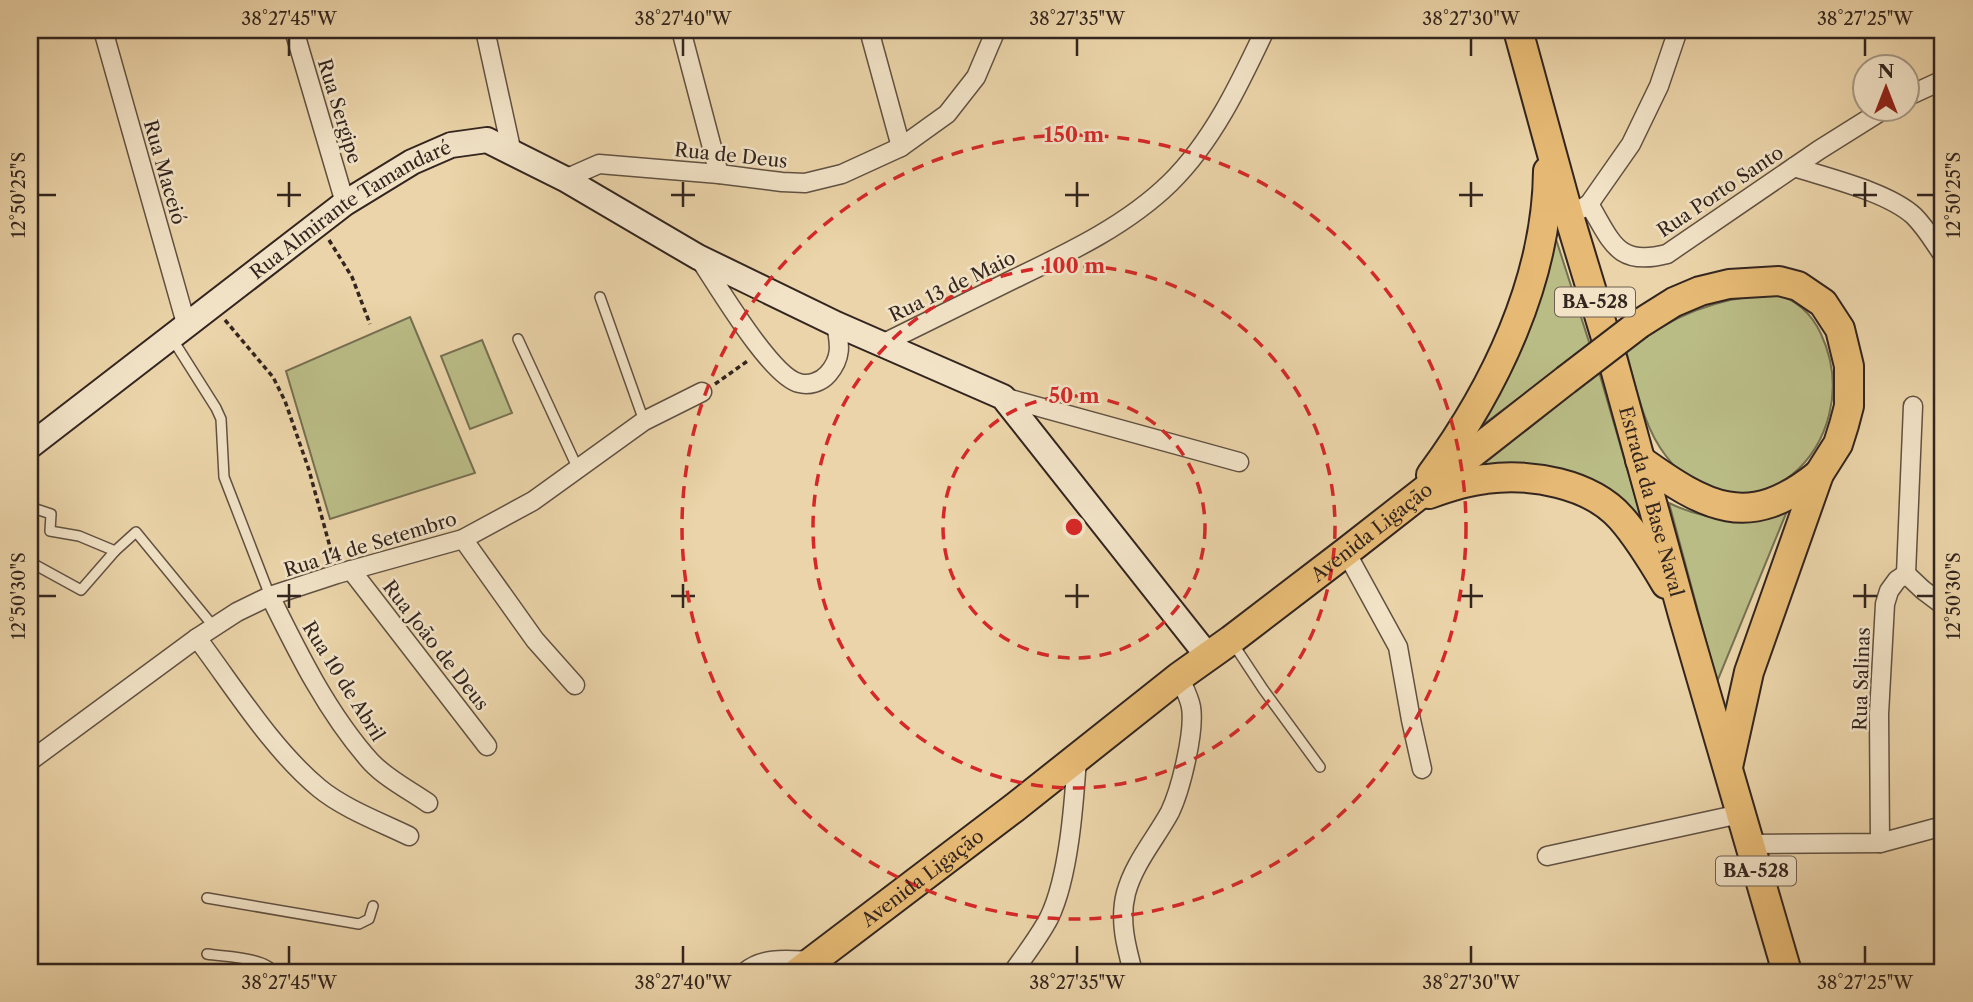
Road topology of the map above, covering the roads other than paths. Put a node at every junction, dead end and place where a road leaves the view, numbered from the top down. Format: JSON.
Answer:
{"nodes":[{"id":1,"x":103,"y":30,"type":"edge"},
{"id":2,"x":294,"y":30,"type":"edge"},
{"id":3,"x":485,"y":30,"type":"edge"},
{"id":4,"x":681,"y":30,"type":"edge"},
{"id":5,"x":869,"y":30,"type":"edge"},
{"id":6,"x":996,"y":30,"type":"edge"},
{"id":7,"x":1265,"y":30,"type":"edge"},
{"id":8,"x":1518,"y":30,"type":"edge"},
{"id":9,"x":1678,"y":30,"type":"edge"},
{"id":10,"x":1943,"y":80,"type":"edge"},
{"id":11,"x":1920,"y":91,"type":"edge"},
{"id":12,"x":1864,"y":122,"type":"edge"},
{"id":13,"x":1549,"y":144,"type":"junction"},
{"id":14,"x":901,"y":147,"type":"junction"},
{"id":15,"x":512,"y":153,"type":"junction"},
{"id":16,"x":1794,"y":167,"type":"junction"},
{"id":17,"x":719,"y":174,"type":"junction"},
{"id":18,"x":565,"y":179,"type":"junction"},
{"id":19,"x":345,"y":203,"type":"junction"},
{"id":20,"x":1577,"y":217,"type":"junction"},
{"id":21,"x":1542,"y":237,"type":"junction"},
{"id":22,"x":1943,"y":256,"type":"edge"},
{"id":23,"x":698,"y":257,"type":"junction"},
{"id":24,"x":600,"y":297,"type":"dead end"},
{"id":25,"x":836,"y":324,"type":"junction"},
{"id":26,"x":179,"y":332,"type":"junction"},
{"id":27,"x":519,"y":339,"type":"dead end"},
{"id":28,"x":882,"y":344,"type":"junction"},
{"id":29,"x":702,"y":393,"type":"road end"},
{"id":30,"x":1003,"y":397,"type":"junction"},
{"id":31,"x":1913,"y":406,"type":"dead end"},
{"id":32,"x":644,"y":421,"type":"junction"},
{"id":33,"x":30,"y":446,"type":"edge"},
{"id":34,"x":1640,"y":460,"type":"junction"},
{"id":35,"x":1239,"y":462,"type":"dead end"},
{"id":36,"x":579,"y":470,"type":"junction"},
{"id":37,"x":1819,"y":474,"type":"junction"},
{"id":38,"x":1413,"y":499,"type":"junction"},
{"id":39,"x":30,"y":507,"type":"edge"},
{"id":40,"x":463,"y":539,"type":"junction"},
{"id":41,"x":114,"y":551,"type":"junction"},
{"id":42,"x":1346,"y":552,"type":"junction"},
{"id":43,"x":30,"y":562,"type":"edge"},
{"id":44,"x":344,"y":572,"type":"junction"},
{"id":45,"x":1906,"y":574,"type":"junction"},
{"id":46,"x":270,"y":596,"type":"junction"},
{"id":47,"x":1943,"y":605,"type":"edge"},
{"id":48,"x":1683,"y":615,"type":"junction"},
{"id":49,"x":214,"y":627,"type":"junction"},
{"id":50,"x":197,"y":638,"type":"junction"},
{"id":51,"x":1219,"y":648,"type":"junction"},
{"id":52,"x":1178,"y":677,"type":"junction"},
{"id":53,"x":575,"y":685,"type":"dead end"},
{"id":54,"x":487,"y":746,"type":"dead end"},
{"id":55,"x":1077,"y":758,"type":"junction"},
{"id":56,"x":30,"y":761,"type":"edge"},
{"id":57,"x":1320,"y":766,"type":"dead end"},
{"id":58,"x":1422,"y":769,"type":"dead end"},
{"id":59,"x":1727,"y":769,"type":"junction"},
{"id":60,"x":428,"y":803,"type":"dead end"},
{"id":61,"x":1740,"y":814,"type":"junction"},
{"id":62,"x":1943,"y":826,"type":"edge"},
{"id":63,"x":409,"y":836,"type":"dead end"},
{"id":64,"x":1748,"y":844,"type":"junction"},
{"id":65,"x":1880,"y":844,"type":"junction"},
{"id":66,"x":1547,"y":856,"type":"dead end"},
{"id":67,"x":207,"y":898,"type":"dead end"},
{"id":68,"x":373,"y":906,"type":"dead end"},
{"id":69,"x":207,"y":954,"type":"dead end"},
{"id":70,"x":806,"y":967,"type":"edge"},
{"id":71,"x":273,"y":970,"type":"edge"},
{"id":72,"x":745,"y":972,"type":"edge"},
{"id":73,"x":1013,"y":972,"type":"edge"},
{"id":74,"x":1133,"y":972,"type":"edge"},
{"id":75,"x":1787,"y":972,"type":"edge"}],
"edges":[{"from":1,"to":26,"type":"street","name":"Rua Maceió"},
{"from":2,"to":19,"type":"street","name":"Rua Sergipe"},
{"from":3,"to":15,"type":"street"},
{"from":4,"to":17,"type":"street"},
{"from":5,"to":14,"type":"street"},
{"from":6,"to":14,"type":"street","name":"Rua de Deus"},
{"from":7,"to":28,"type":"street","name":"Rua 13 de Maio"},
{"from":8,"to":13,"type":"main road","name":"Estrada da Base Naval","number":"BA-528"},
{"from":9,"to":20,"type":"street"},
{"from":10,"to":11,"type":"street"},
{"from":12,"to":16,"type":"street","name":"Rua Porto Santo"},
{"from":13,"to":20,"type":"main road","name":"Estrada da Base Naval","number":"BA-528"},
{"from":13,"to":21,"type":"main road"},
{"from":14,"to":17,"type":"street","name":"Rua de Deus"},
{"from":15,"to":18,"type":"main road","name":"Rua Almirante Tamandaré"},
{"from":15,"to":19,"type":"main road","name":"Rua Almirante Tamandaré"},
{"from":16,"to":20,"type":"street","name":"Rua Porto Santo"},
{"from":16,"to":22,"type":"street"},
{"from":17,"to":18,"type":"street","name":"Rua de Deus"},
{"from":18,"to":23,"type":"main road","name":"Rua Almirante Tamandaré"},
{"from":19,"to":26,"type":"main road","name":"Rua Almirante Tamandaré"},
{"from":20,"to":21,"type":"main road"},
{"from":20,"to":34,"type":"main road","name":"Estrada da Base Naval","number":"BA-528"},
{"from":21,"to":38,"type":"main road"},
{"from":23,"to":25,"type":"main road","name":"Rua Almirante Tamandaré"},
{"from":23,"to":25,"type":"street","name":"Rua Almirante Tamandaré"},
{"from":24,"to":32,"type":"lane"},
{"from":25,"to":28,"type":"main road","name":"Rua Almirante Tamandaré"},
{"from":26,"to":33,"type":"main road","name":"Rua Almirante Tamandaré"},
{"from":26,"to":46,"type":"lane"},
{"from":27,"to":36,"type":"lane"},
{"from":28,"to":30,"type":"main road","name":"Rua Almirante Tamandaré"},
{"from":29,"to":32,"type":"street","name":"Rua 14 de Setembro"},
{"from":30,"to":35,"type":"street"},
{"from":30,"to":51,"type":"main road","name":"Rua Almirante Tamandaré"},
{"from":31,"to":45,"type":"street"},
{"from":32,"to":36,"type":"street","name":"Rua 14 de Setembro"},
{"from":34,"to":37,"type":"main road","name":"Avenida Ligação"},
{"from":34,"to":48,"type":"main road","name":"Estrada da Base Naval","number":"BA-528"},
{"from":36,"to":40,"type":"street","name":"Rua 14 de Setembro"},
{"from":37,"to":38,"type":"main road","name":"Avenida Ligação","bridge":true},
{"from":37,"to":59,"type":"main road","name":"Avenida Ligação"},
{"from":38,"to":42,"type":"main road","name":"Avenida Ligação"},
{"from":38,"to":48,"type":"main road"},
{"from":39,"to":41,"type":"lane"},
{"from":40,"to":44,"type":"street","name":"Rua 14 de Setembro"},
{"from":40,"to":53,"type":"street"},
{"from":41,"to":43,"type":"lane"},
{"from":41,"to":49,"type":"lane"},
{"from":42,"to":51,"type":"main road","name":"Avenida Ligação"},
{"from":42,"to":58,"type":"street"},
{"from":44,"to":46,"type":"street","name":"Rua 14 de Setembro"},
{"from":44,"to":54,"type":"street","name":"Rua João de Deus"},
{"from":45,"to":47,"type":"street"},
{"from":45,"to":65,"type":"street","name":"Rua Salinas"},
{"from":46,"to":49,"type":"street","name":"Rua 14 de Setembro"},
{"from":46,"to":60,"type":"street","name":"Rua 10 de Abril"},
{"from":48,"to":59,"type":"main road","name":"Estrada da Base Naval","number":"BA-528"},
{"from":49,"to":50,"type":"street","name":"Rua 14 de Setembro"},
{"from":50,"to":56,"type":"street","name":"Rua 14 de Setembro"},
{"from":50,"to":63,"type":"street"},
{"from":51,"to":52,"type":"main road","name":"Avenida Ligação"},
{"from":51,"to":57,"type":"lane"},
{"from":52,"to":55,"type":"main road","name":"Avenida Ligação"},
{"from":52,"to":74,"type":"street"},
{"from":55,"to":70,"type":"main road","name":"Avenida Ligação"},
{"from":55,"to":73,"type":"street"},
{"from":59,"to":61,"type":"main road","name":"Estrada da Base Naval","number":"BA-528"},
{"from":61,"to":64,"type":"main road","name":"Estrada da Base Naval","number":"BA-528"},
{"from":61,"to":66,"type":"street"},
{"from":62,"to":65,"type":"street"},
{"from":64,"to":65,"type":"street"},
{"from":64,"to":75,"type":"main road","name":"Estrada da Base Naval","number":"BA-528"},
{"from":67,"to":68,"type":"lane"},
{"from":69,"to":71,"type":"lane"},
{"from":70,"to":72,"type":"street"}]}
